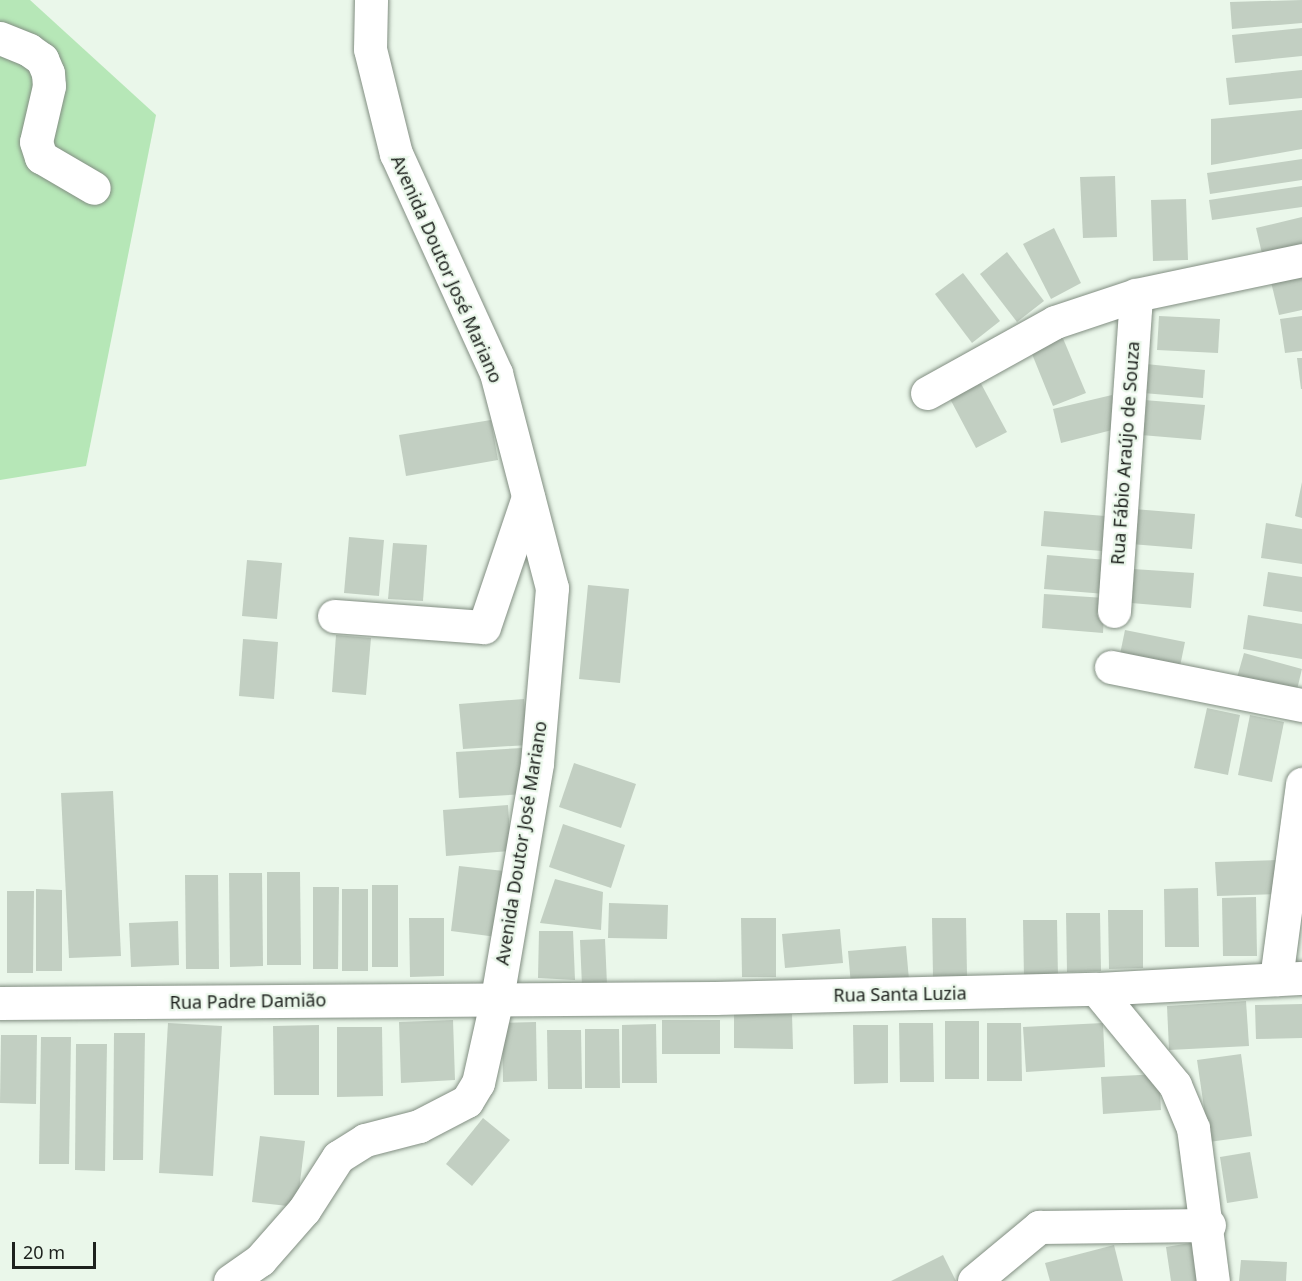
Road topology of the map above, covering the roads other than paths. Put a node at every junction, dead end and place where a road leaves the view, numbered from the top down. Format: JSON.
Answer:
{"nodes":[{"id":1,"x":370,"y":0,"type":"edge"},
{"id":2,"x":0,"y":39,"type":"edge"},
{"id":3,"x":94,"y":188,"type":"dead end"},
{"id":4,"x":1302,"y":260,"type":"edge"},
{"id":5,"x":1136,"y":295,"type":"junction"},
{"id":6,"x":927,"y":393,"type":"dead end"},
{"id":7,"x":528,"y":497,"type":"junction"},
{"id":8,"x":1114,"y":611,"type":"dead end"},
{"id":9,"x":334,"y":616,"type":"dead end"},
{"id":10,"x":1111,"y":666,"type":"dead end"},
{"id":11,"x":1302,"y":705,"type":"edge"},
{"id":12,"x":1302,"y":784,"type":"edge"},
{"id":13,"x":1289,"y":978,"type":"edge"},
{"id":14,"x":1096,"y":989,"type":"junction"},
{"id":15,"x":497,"y":998,"type":"junction"},
{"id":16,"x":0,"y":1003,"type":"edge"},
{"id":17,"x":1209,"y":1225,"type":"junction"},
{"id":18,"x":230,"y":1281,"type":"edge"},
{"id":19,"x":974,"y":1281,"type":"edge"},
{"id":20,"x":1214,"y":1281,"type":"edge"}],
"edges":[{"from":1,"to":7,"type":"street","name":"Avenida Doutor José Mariano"},
{"from":2,"to":3,"type":"street"},
{"from":4,"to":5,"type":"street"},
{"from":5,"to":6,"type":"street"},
{"from":5,"to":8,"type":"street","name":"Rua Fábio Araújo de Souza"},
{"from":7,"to":9,"type":"street"},
{"from":7,"to":15,"type":"street","name":"Avenida Doutor José Mariano"},
{"from":10,"to":11,"type":"street"},
{"from":12,"to":13,"type":"street"},
{"from":13,"to":14,"type":"street","name":"Rua Santa Luzia"},
{"from":14,"to":15,"type":"street","name":"Rua Santa Luzia"},
{"from":14,"to":17,"type":"street"},
{"from":15,"to":16,"type":"street","name":"Rua Padre Damião"},
{"from":15,"to":18,"type":"street","name":"Avenida Doutor José Mariano"},
{"from":17,"to":19,"type":"street"},
{"from":17,"to":20,"type":"street"}]}
